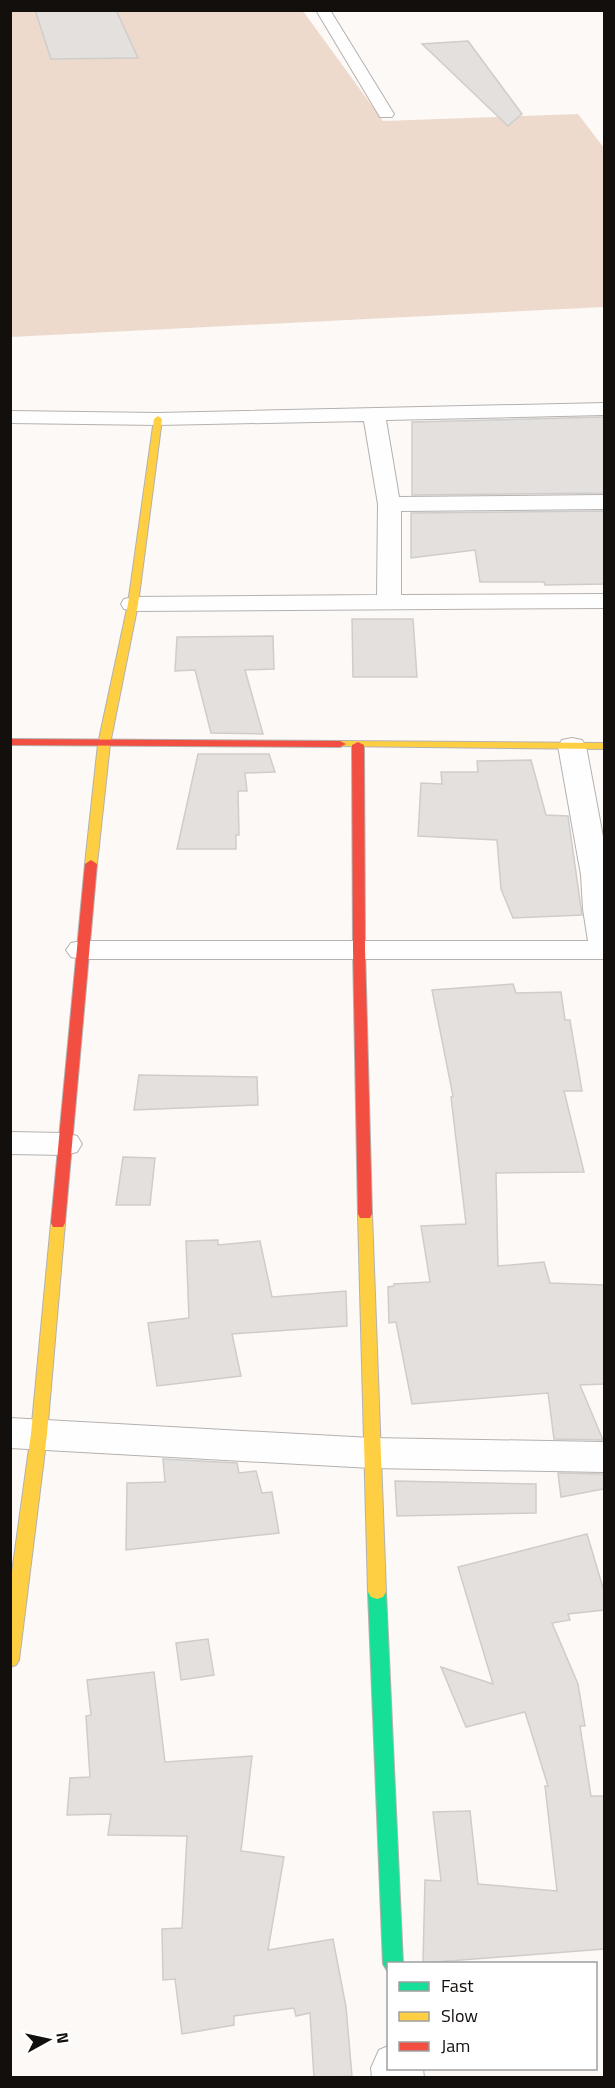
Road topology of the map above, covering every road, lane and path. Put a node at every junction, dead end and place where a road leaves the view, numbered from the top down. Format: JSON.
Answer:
{"nodes":[{"id":1,"x":323,"y":10,"type":"edge"},
{"id":2,"x":386,"y":114,"type":"dead end"},
{"id":3,"x":604,"y":409,"type":"edge"},
{"id":4,"x":374,"y":414,"type":"junction"},
{"id":5,"x":10,"y":417,"type":"edge"},
{"id":6,"x":158,"y":419,"type":"junction"},
{"id":7,"x":604,"y":502,"type":"edge"},
{"id":8,"x":388,"y":504,"type":"junction"},
{"id":9,"x":604,"y":601,"type":"edge"},
{"id":10,"x":389,"y":602,"type":"junction"},
{"id":11,"x":133,"y":604,"type":"junction"},
{"id":12,"x":10,"y":742,"type":"edge"},
{"id":13,"x":104,"y":744,"type":"junction"},
{"id":14,"x":358,"y":745,"type":"junction"},
{"id":15,"x":572,"y":746,"type":"junction"},
{"id":16,"x":604,"y":746,"type":"edge"},
{"id":17,"x":604,"y":942,"type":"edge"},
{"id":18,"x":359,"y":949,"type":"junction"},
{"id":19,"x":82,"y":950,"type":"junction"},
{"id":20,"x":604,"y":950,"type":"edge"},
{"id":21,"x":10,"y":1143,"type":"edge"},
{"id":22,"x":65,"y":1144,"type":"junction"},
{"id":23,"x":25,"y":1434,"type":"edge"},
{"id":24,"x":371,"y":1453,"type":"junction"},
{"id":25,"x":604,"y":1456,"type":"edge"},
{"id":26,"x":10,"y":1659,"type":"edge"},
{"id":27,"x":393,"y":1962,"type":"edge"}],
"edges":[{"from":1,"to":2,"type":"street"},
{"from":3,"to":4,"type":"street"},
{"from":4,"to":6,"type":"street"},
{"from":4,"to":8,"type":"street"},
{"from":5,"to":6,"type":"street"},
{"from":6,"to":11,"type":"street"},
{"from":7,"to":8,"type":"street"},
{"from":8,"to":10,"type":"street"},
{"from":9,"to":10,"type":"street"},
{"from":10,"to":11,"type":"street"},
{"from":11,"to":13,"type":"street"},
{"from":12,"to":13,"type":"street"},
{"from":13,"to":14,"type":"street"},
{"from":13,"to":19,"type":"street"},
{"from":14,"to":15,"type":"street"},
{"from":14,"to":18,"type":"street"},
{"from":15,"to":16,"type":"street"},
{"from":15,"to":17,"type":"street"},
{"from":18,"to":19,"type":"street"},
{"from":18,"to":20,"type":"street"},
{"from":18,"to":24,"type":"street"},
{"from":19,"to":22,"type":"street"},
{"from":21,"to":22,"type":"street"},
{"from":22,"to":23,"type":"street"},
{"from":23,"to":24,"type":"street"},
{"from":23,"to":26,"type":"street"},
{"from":24,"to":25,"type":"street"},
{"from":24,"to":27,"type":"street"}]}
